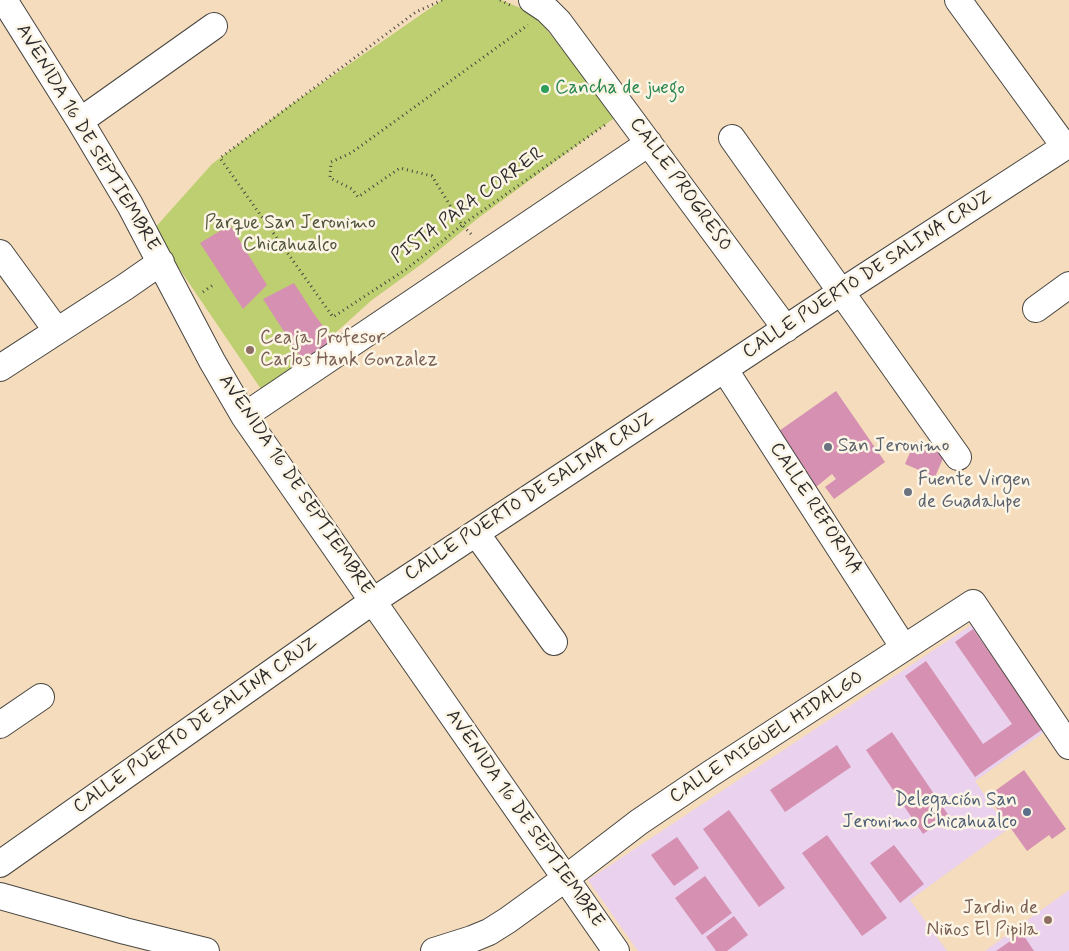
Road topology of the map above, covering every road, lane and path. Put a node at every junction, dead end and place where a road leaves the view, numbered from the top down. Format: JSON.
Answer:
{"nodes":[{"id":1,"x":4,"y":0,"type":"edge"},
{"id":2,"x":442,"y":0,"type":"edge"},
{"id":3,"x":532,"y":0,"type":"edge"},
{"id":4,"x":958,"y":0,"type":"edge"},
{"id":5,"x":559,"y":22,"type":"junction"},
{"id":6,"x":214,"y":26,"type":"dead end"},
{"id":7,"x":80,"y":121,"type":"junction"},
{"id":8,"x":609,"y":122,"type":"dead end"},
{"id":9,"x":732,"y":138,"type":"dead end"},
{"id":10,"x":649,"y":144,"type":"junction"},
{"id":11,"x":1067,"y":146,"type":"edge"},
{"id":12,"x":462,"y":224,"type":"junction"},
{"id":13,"x":487,"y":252,"type":"junction"},
{"id":14,"x":0,"y":253,"type":"edge"},
{"id":15,"x":161,"y":262,"type":"junction"},
{"id":16,"x":1069,"y":285,"type":"edge"},
{"id":17,"x":841,"y":292,"type":"junction"},
{"id":18,"x":1036,"y":309,"type":"dead end"},
{"id":19,"x":786,"y":329,"type":"junction"},
{"id":20,"x":57,"y":331,"type":"junction"},
{"id":21,"x":0,"y":368,"type":"edge"},
{"id":22,"x":724,"y":370,"type":"junction"},
{"id":23,"x":244,"y":416,"type":"junction"},
{"id":24,"x":958,"y":457,"type":"dead end"},
{"id":25,"x":476,"y":533,"type":"junction"},
{"id":26,"x":373,"y":601,"type":"junction"},
{"id":27,"x":554,"y":642,"type":"dead end"},
{"id":28,"x":904,"y":648,"type":"junction"},
{"id":29,"x":41,"y":697,"type":"dead end"},
{"id":30,"x":0,"y":726,"type":"edge"},
{"id":31,"x":1066,"y":734,"type":"edge"},
{"id":32,"x":0,"y":864,"type":"edge"},
{"id":33,"x":566,"y":878,"type":"junction"},
{"id":34,"x":0,"y":896,"type":"edge"},
{"id":35,"x":125,"y":941,"type":"edge"},
{"id":36,"x":206,"y":951,"type":"edge"},
{"id":37,"x":434,"y":951,"type":"edge"},
{"id":38,"x":616,"y":951,"type":"edge"}],
"edges":[{"from":1,"to":7,"type":"street","name":"AVENIDA 16 DE SEPTIEMBRE"},
{"from":2,"to":12,"type":"path","name":"PISTA PARA CORRER"},
{"from":3,"to":5,"type":"street","name":"CALLE PROGRESO"},
{"from":4,"to":11,"type":"street"},
{"from":5,"to":10,"type":"street","name":"CALLE PROGRESO"},
{"from":5,"to":12,"type":"path"},
{"from":6,"to":7,"type":"street"},
{"from":7,"to":15,"type":"street","name":"AVENIDA 16 DE SEPTIEMBRE"},
{"from":8,"to":12,"type":"path","name":"PISTA PARA CORRER"},
{"from":9,"to":17,"type":"street"},
{"from":10,"to":13,"type":"street"},
{"from":10,"to":19,"type":"street","name":"CALLE PROGRESO"},
{"from":11,"to":17,"type":"street","name":"CALLE PUERTO DE SALINA CRUZ"},
{"from":12,"to":13,"type":"path"},
{"from":13,"to":23,"type":"street"},
{"from":14,"to":20,"type":"street"},
{"from":15,"to":20,"type":"street"},
{"from":15,"to":23,"type":"street","name":"AVENIDA 16 DE SEPTIEMBRE"},
{"from":16,"to":18,"type":"street"},
{"from":17,"to":19,"type":"street","name":"CALLE PUERTO DE SALINA CRUZ"},
{"from":17,"to":24,"type":"street"},
{"from":19,"to":22,"type":"street","name":"CALLE PUERTO DE SALINA CRUZ"},
{"from":20,"to":21,"type":"street"},
{"from":22,"to":25,"type":"street","name":"CALLE PUERTO DE SALINA CRUZ"},
{"from":22,"to":28,"type":"street","name":"CALLE REFORMA"},
{"from":23,"to":26,"type":"street","name":"AVENIDA 16 DE SEPTIEMBRE"},
{"from":25,"to":26,"type":"street","name":"CALLE PUERTO DE SALINA CRUZ"},
{"from":25,"to":27,"type":"street"},
{"from":26,"to":32,"type":"street","name":"CALLE PUERTO DE SALINA CRUZ"},
{"from":26,"to":33,"type":"street","name":"AVENIDA 16 DE SEPTIEMBRE"},
{"from":28,"to":31,"type":"street","name":"CALLE MIGUEL HIDALGO"},
{"from":28,"to":33,"type":"street","name":"CALLE MIGUEL HIDALGO"},
{"from":29,"to":30,"type":"street"},
{"from":33,"to":37,"type":"street","name":"CALLE MIGUEL HIDALGO"},
{"from":33,"to":38,"type":"street","name":"AVENIDA 16 DE SEPTIEMBRE"},
{"from":34,"to":35,"type":"street"},
{"from":35,"to":36,"type":"street"}]}
